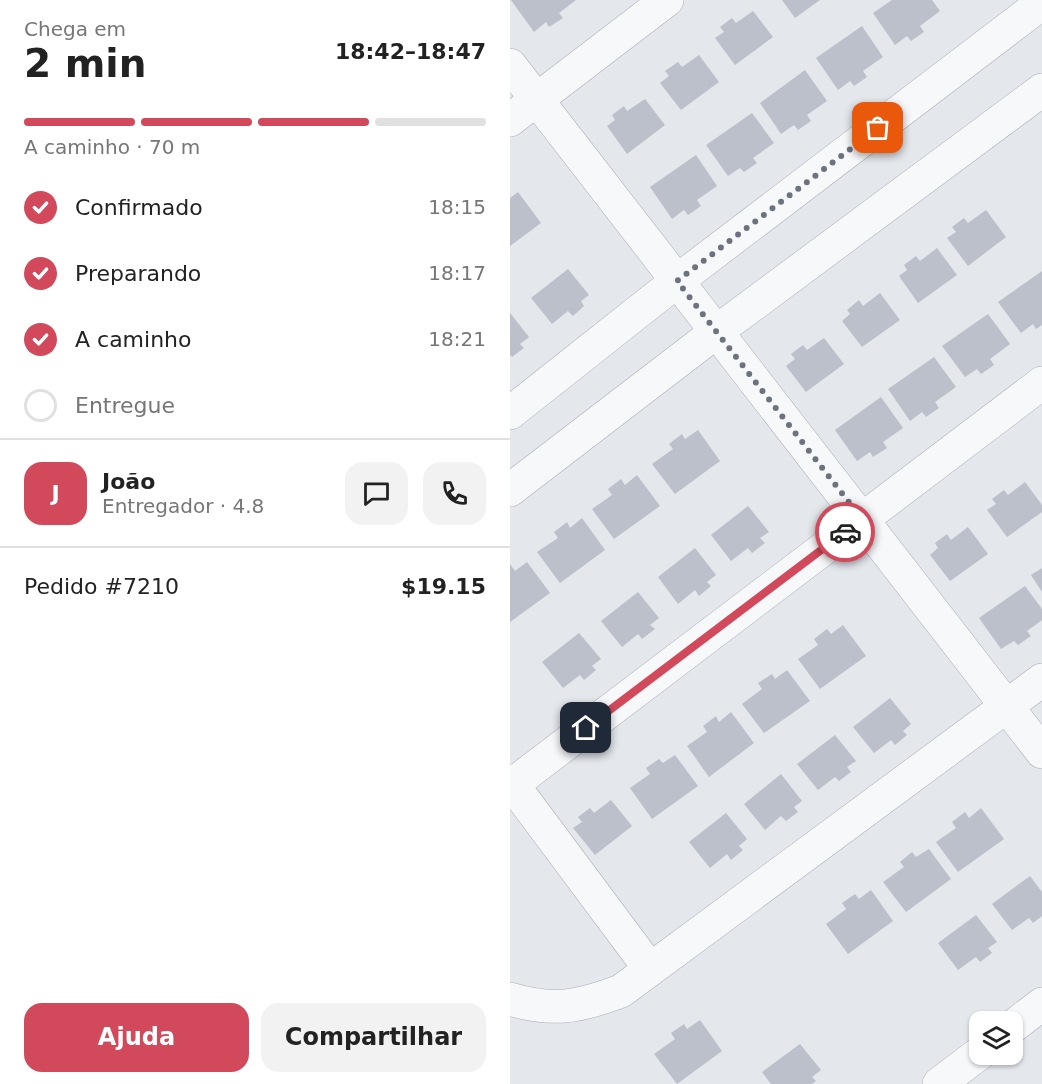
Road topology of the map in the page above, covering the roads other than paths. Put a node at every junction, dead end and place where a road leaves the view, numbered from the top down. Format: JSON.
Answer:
{"nodes":[{"id":1,"x":667,"y":0,"type":"edge"},
{"id":2,"x":1042,"y":3,"type":"edge"},
{"id":3,"x":510,"y":65,"type":"edge"},
{"id":4,"x":1042,"y":90,"type":"edge"},
{"id":5,"x":537,"y":100,"type":"junction"},
{"id":6,"x":510,"y":120,"type":"edge"},
{"id":7,"x":677,"y":281,"type":"junction"},
{"id":8,"x":716,"y":332,"type":"junction"},
{"id":9,"x":1042,"y":383,"type":"edge"},
{"id":10,"x":510,"y":413,"type":"edge"},
{"id":11,"x":510,"y":490,"type":"edge"},
{"id":12,"x":862,"y":519,"type":"junction"},
{"id":13,"x":1042,"y":680,"type":"edge"},
{"id":14,"x":1007,"y":706,"type":"junction"},
{"id":15,"x":1042,"y":752,"type":"edge"},
{"id":16,"x":511,"y":782,"type":"edge"},
{"id":17,"x":650,"y":969,"type":"junction"},
{"id":18,"x":510,"y":999,"type":"edge"},
{"id":19,"x":1042,"y":1005,"type":"edge"},
{"id":20,"x":1023,"y":1019,"type":"edge"},
{"id":21,"x":969,"y":1061,"type":"edge"},
{"id":22,"x":939,"y":1084,"type":"edge"}],
"edges":[{"from":1,"to":5,"type":"street"},
{"from":2,"to":7,"type":"street"},
{"from":3,"to":5,"type":"street"},
{"from":4,"to":8,"type":"street"},
{"from":5,"to":6,"type":"street"},
{"from":5,"to":7,"type":"street"},
{"from":7,"to":8,"type":"street"},
{"from":7,"to":10,"type":"street"},
{"from":8,"to":11,"type":"street"},
{"from":8,"to":12,"type":"street"},
{"from":9,"to":12,"type":"street"},
{"from":12,"to":14,"type":"street"},
{"from":12,"to":16,"type":"street"},
{"from":13,"to":14,"type":"street"},
{"from":14,"to":15,"type":"street"},
{"from":14,"to":17,"type":"street"},
{"from":16,"to":17,"type":"street"},
{"from":17,"to":18,"type":"street"},
{"from":19,"to":20,"type":"street"},
{"from":21,"to":22,"type":"street"}]}
